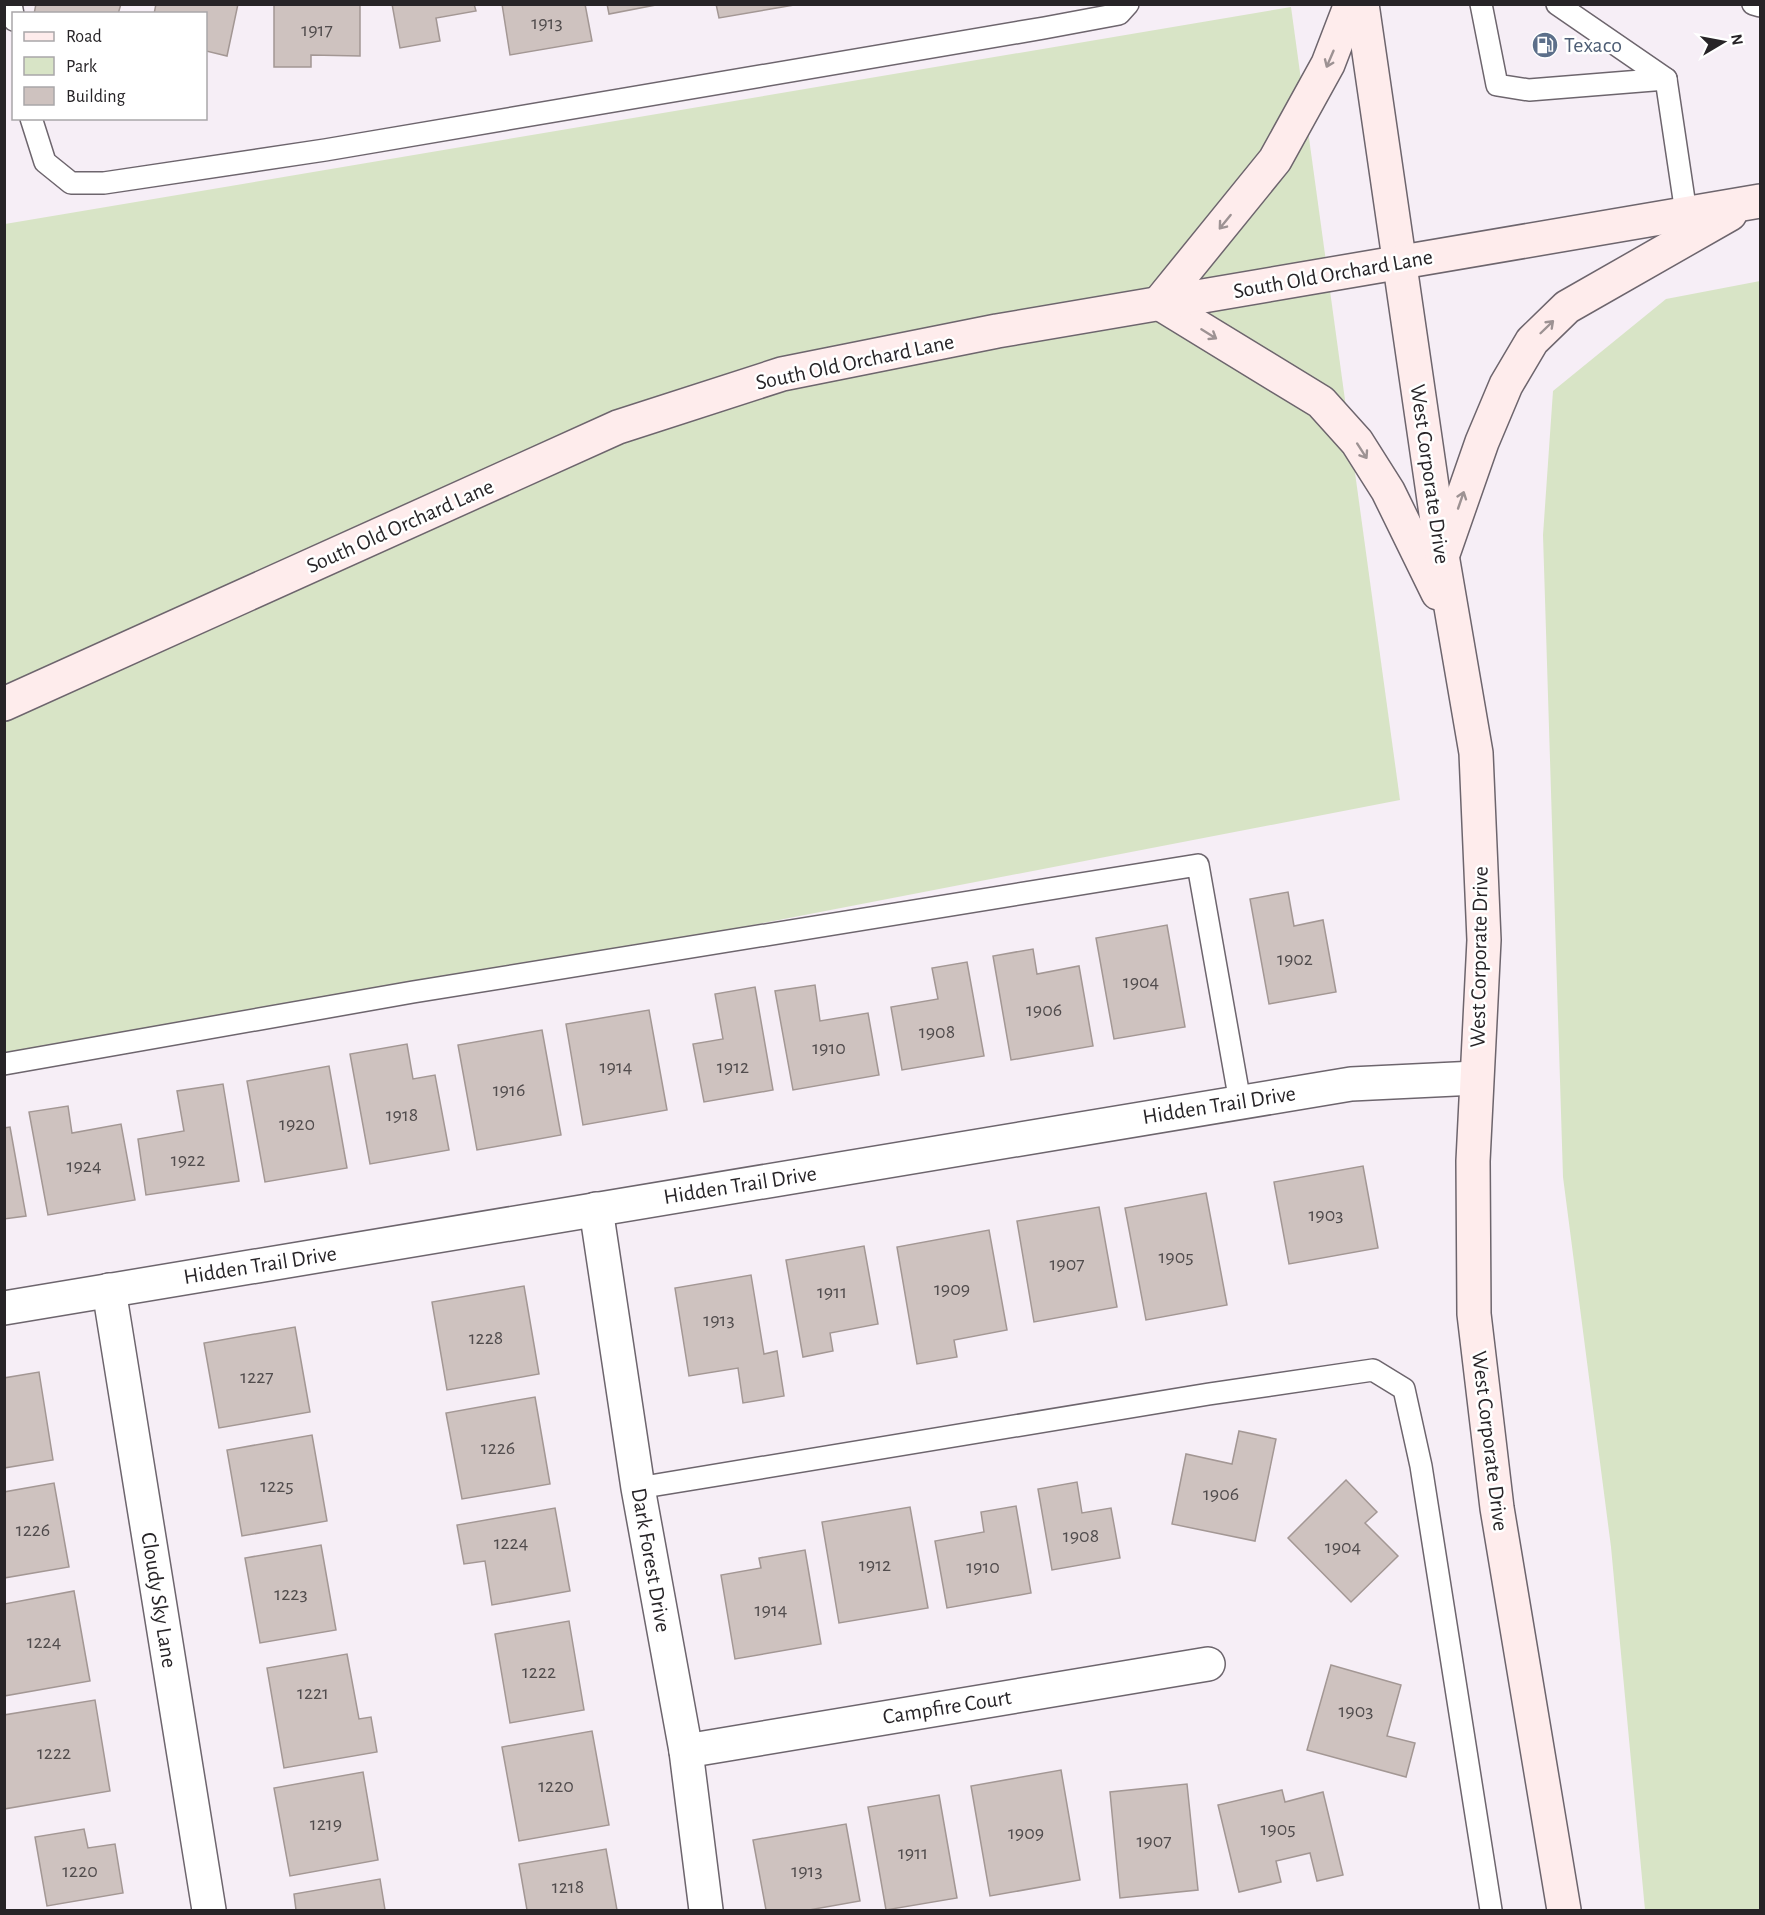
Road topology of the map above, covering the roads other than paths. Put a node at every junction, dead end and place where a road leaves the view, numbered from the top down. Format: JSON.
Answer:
{"nodes":[{"id":1,"x":1128,"y":4,"type":"edge"},
{"id":2,"x":1351,"y":4,"type":"edge"},
{"id":3,"x":1362,"y":4,"type":"edge"},
{"id":4,"x":1481,"y":4,"type":"edge"},
{"id":5,"x":1557,"y":4,"type":"edge"},
{"id":6,"x":1753,"y":4,"type":"edge"},
{"id":7,"x":1761,"y":6,"type":"edge"},
{"id":8,"x":1666,"y":79,"type":"junction"},
{"id":9,"x":32,"y":120,"type":"edge"},
{"id":10,"x":1757,"y":201,"type":"edge"},
{"id":11,"x":1686,"y":213,"type":"junction"},
{"id":12,"x":1400,"y":262,"type":"junction"},
{"id":13,"x":1159,"y":303,"type":"junction"},
{"id":14,"x":1442,"y":555,"type":"junction"},
{"id":15,"x":1454,"y":627,"type":"junction"},
{"id":16,"x":4,"y":704,"type":"edge"},
{"id":17,"x":4,"y":1064,"type":"edge"},
{"id":18,"x":1476,"y":1078,"type":"junction"},
{"id":19,"x":1240,"y":1102,"type":"junction"},
{"id":20,"x":596,"y":1209,"type":"junction"},
{"id":21,"x":110,"y":1290,"type":"junction"},
{"id":22,"x":4,"y":1308,"type":"edge"},
{"id":23,"x":638,"y":1488,"type":"junction"},
{"id":24,"x":1208,"y":1664,"type":"dead end"},
{"id":25,"x":686,"y":1751,"type":"junction"},
{"id":26,"x":209,"y":1911,"type":"edge"},
{"id":27,"x":706,"y":1911,"type":"edge"},
{"id":28,"x":1491,"y":1911,"type":"edge"},
{"id":29,"x":1564,"y":1911,"type":"edge"}],
"edges":[{"from":1,"to":9,"type":"lane"},
{"from":2,"to":13,"type":"street","one_way":true},
{"from":3,"to":12,"type":"street","name":"West Corporate Drive"},
{"from":4,"to":8,"type":"lane"},
{"from":5,"to":8,"type":"lane"},
{"from":6,"to":7,"type":"lane"},
{"from":8,"to":11,"type":"lane"},
{"from":10,"to":11,"type":"street","name":"South Old Orchard Lane"},
{"from":14,"to":10,"type":"street","one_way":true},
{"from":11,"to":12,"type":"street","name":"South Old Orchard Lane"},
{"from":12,"to":13,"type":"street","name":"South Old Orchard Lane"},
{"from":12,"to":14,"type":"street","name":"West Corporate Drive"},
{"from":13,"to":15,"type":"street","one_way":true},
{"from":13,"to":16,"type":"street","name":"South Old Orchard Lane"},
{"from":14,"to":15,"type":"street","name":"West Corporate Drive"},
{"from":15,"to":18,"type":"street","name":"West Corporate Drive"},
{"from":17,"to":19,"type":"lane"},
{"from":18,"to":19,"type":"street","name":"Hidden Trail Drive"},
{"from":18,"to":29,"type":"street","name":"West Corporate Drive"},
{"from":19,"to":20,"type":"street","name":"Hidden Trail Drive"},
{"from":20,"to":21,"type":"street","name":"Hidden Trail Drive"},
{"from":20,"to":23,"type":"street","name":"Dark Forest Drive"},
{"from":21,"to":22,"type":"street","name":"Hidden Trail Drive"},
{"from":21,"to":26,"type":"street","name":"Cloudy Sky Lane"},
{"from":23,"to":25,"type":"street","name":"Dark Forest Drive"},
{"from":23,"to":28,"type":"lane"},
{"from":24,"to":25,"type":"street","name":"Campfire Court"},
{"from":25,"to":27,"type":"street","name":"Dark Forest Drive"}]}
